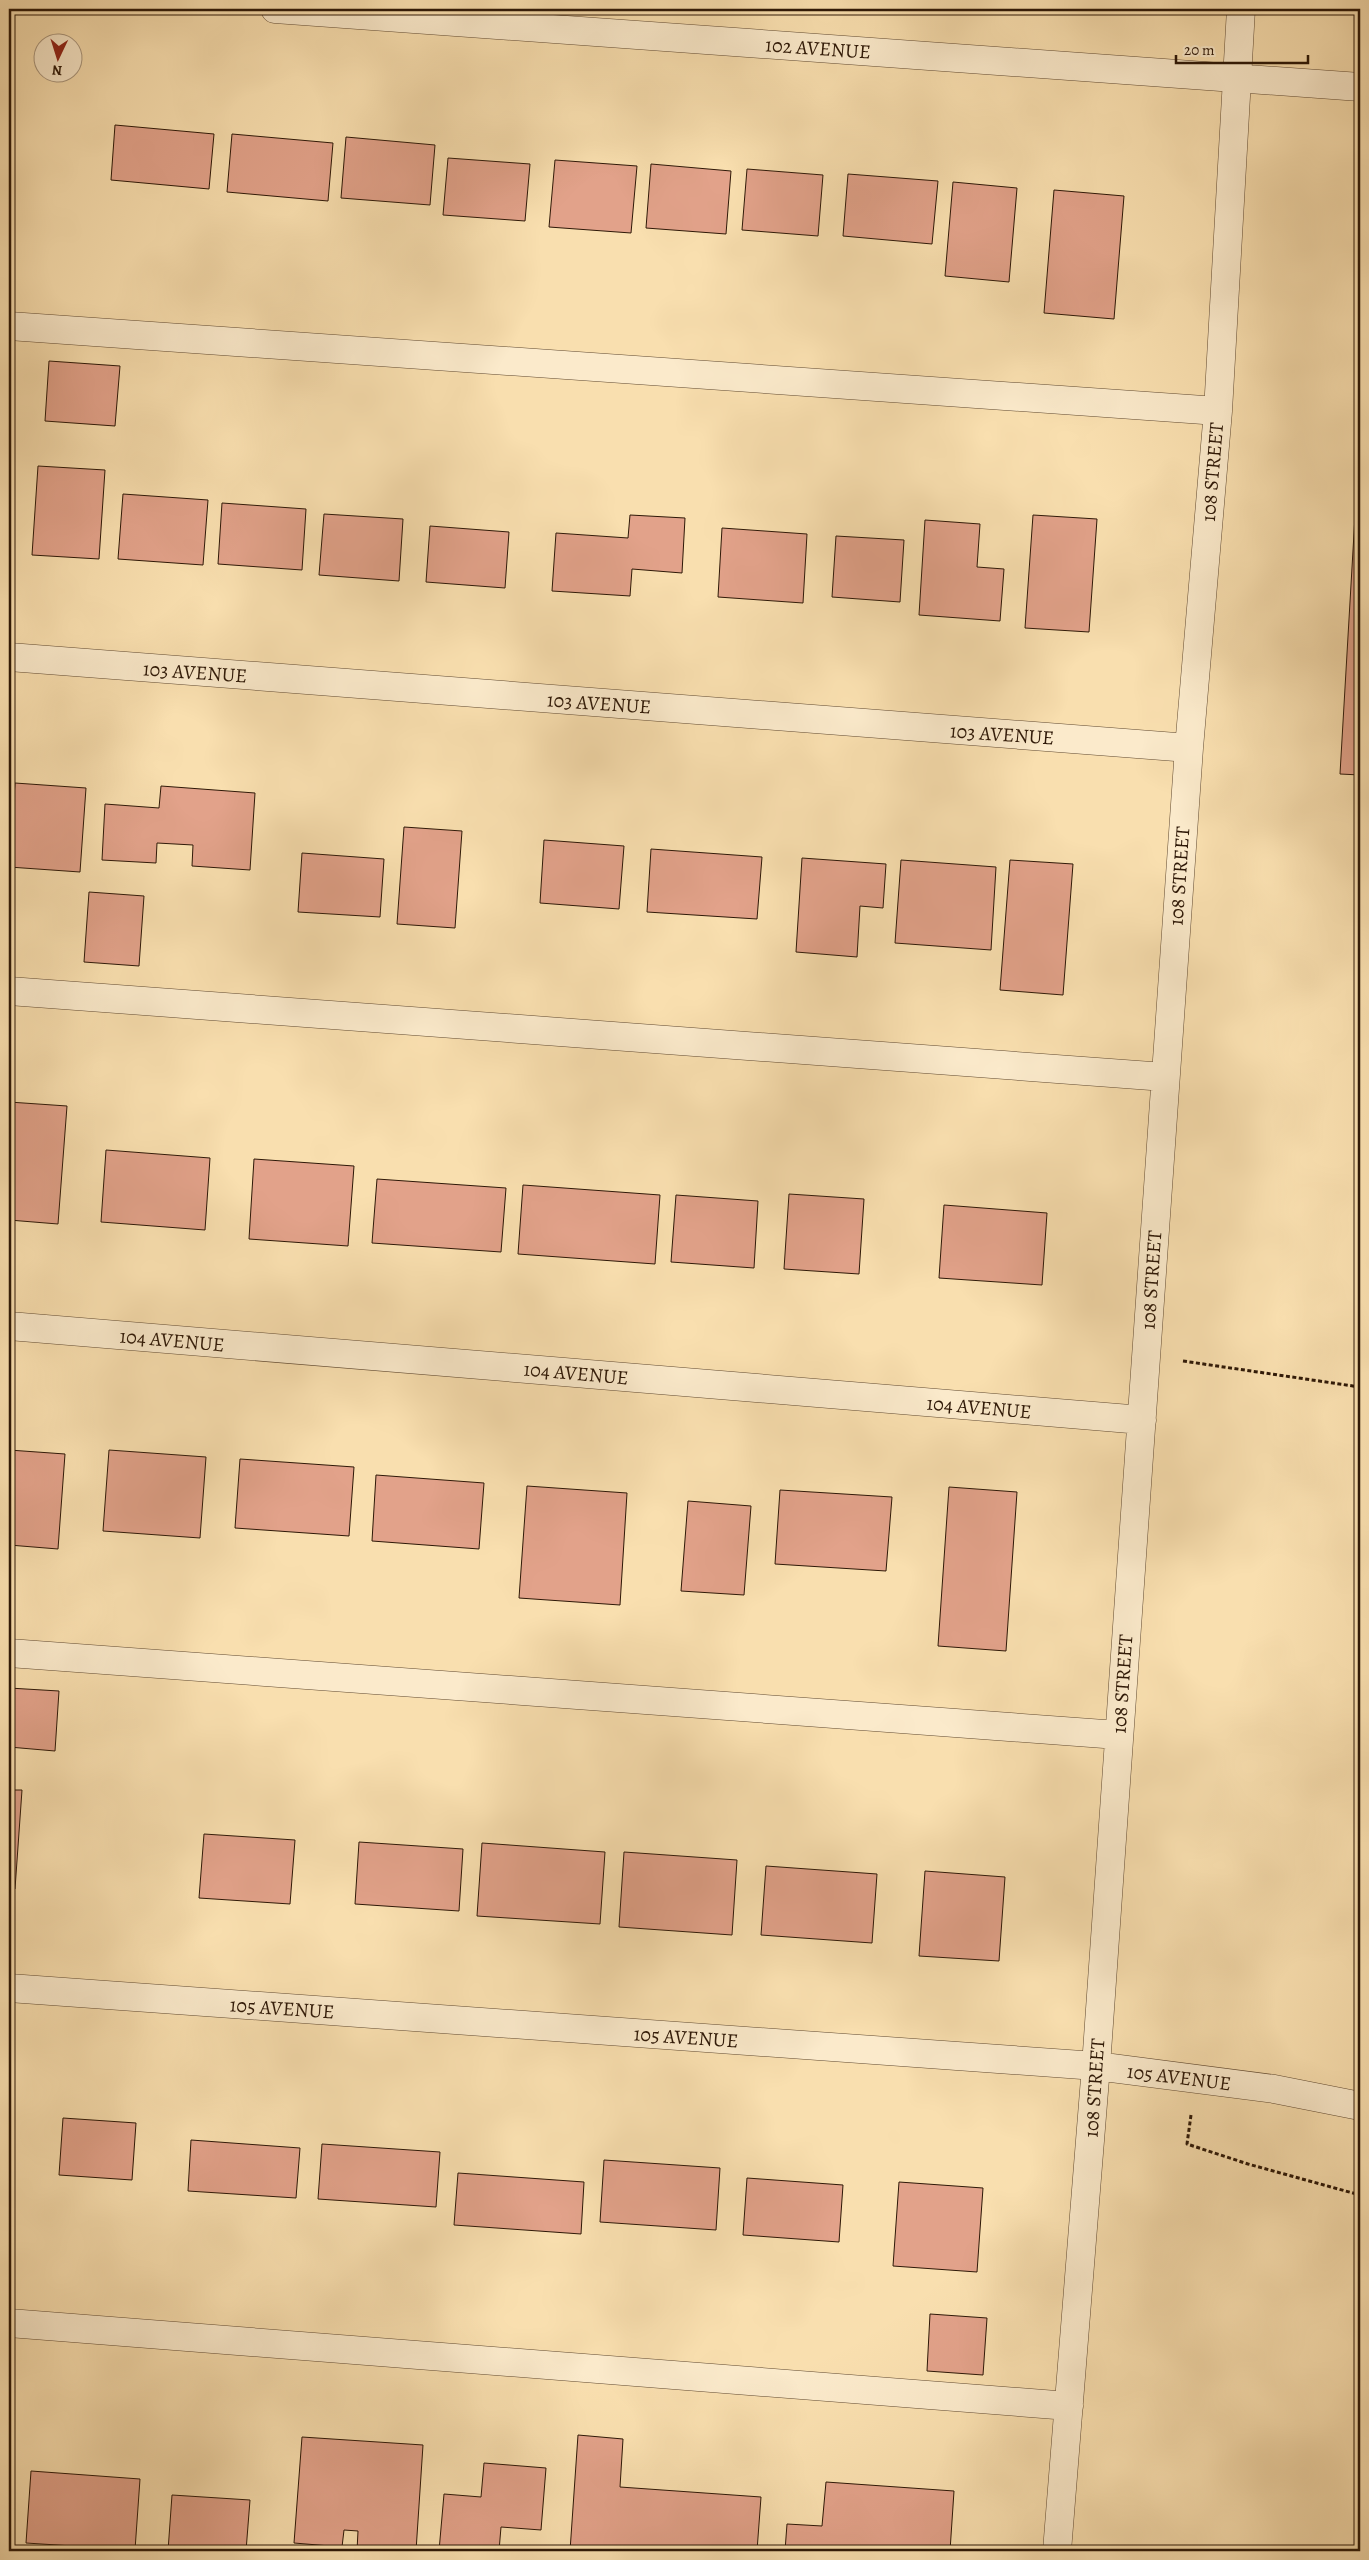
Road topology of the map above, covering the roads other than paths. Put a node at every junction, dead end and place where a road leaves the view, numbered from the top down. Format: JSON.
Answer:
{"nodes":[{"id":1,"x":275,"y":9,"type":"edge"},
{"id":2,"x":1241,"y":9,"type":"edge"},
{"id":3,"x":1237,"y":78,"type":"junction"},
{"id":4,"x":1360,"y":87,"type":"edge"},
{"id":5,"x":9,"y":326,"type":"edge"},
{"id":6,"x":1218,"y":411,"type":"junction"},
{"id":7,"x":9,"y":658,"type":"edge"},
{"id":8,"x":1189,"y":748,"type":"junction"},
{"id":9,"x":9,"y":991,"type":"edge"},
{"id":10,"x":1165,"y":1077,"type":"junction"},
{"id":11,"x":9,"y":1326,"type":"edge"},
{"id":12,"x":1142,"y":1420,"type":"junction"},
{"id":13,"x":9,"y":1653,"type":"edge"},
{"id":14,"x":1118,"y":1735,"type":"junction"},
{"id":15,"x":9,"y":1988,"type":"edge"},
{"id":16,"x":1096,"y":2066,"type":"junction"},
{"id":17,"x":1360,"y":2106,"type":"edge"},
{"id":18,"x":9,"y":2323,"type":"edge"},
{"id":19,"x":1068,"y":2406,"type":"junction"},
{"id":20,"x":1057,"y":2551,"type":"edge"}],
"edges":[{"from":1,"to":3,"type":"street","name":"102 AVENUE"},
{"from":2,"to":3,"type":"street","name":"108 STREET"},
{"from":3,"to":4,"type":"street","name":"102 AVENUE"},
{"from":3,"to":6,"type":"street","name":"108 STREET"},
{"from":5,"to":6,"type":"street"},
{"from":6,"to":8,"type":"street","name":"108 STREET"},
{"from":7,"to":8,"type":"street","name":"103 AVENUE"},
{"from":8,"to":10,"type":"street","name":"108 STREET"},
{"from":9,"to":10,"type":"street"},
{"from":10,"to":12,"type":"street","name":"108 STREET"},
{"from":11,"to":12,"type":"street","name":"104 AVENUE"},
{"from":12,"to":14,"type":"street","name":"108 STREET"},
{"from":13,"to":14,"type":"street"},
{"from":14,"to":16,"type":"street","name":"108 STREET"},
{"from":15,"to":16,"type":"street","name":"105 AVENUE"},
{"from":16,"to":17,"type":"street","name":"105 AVENUE"},
{"from":16,"to":19,"type":"street","name":"108 STREET"},
{"from":18,"to":19,"type":"street"},
{"from":19,"to":20,"type":"street","name":"108 STREET"}]}
